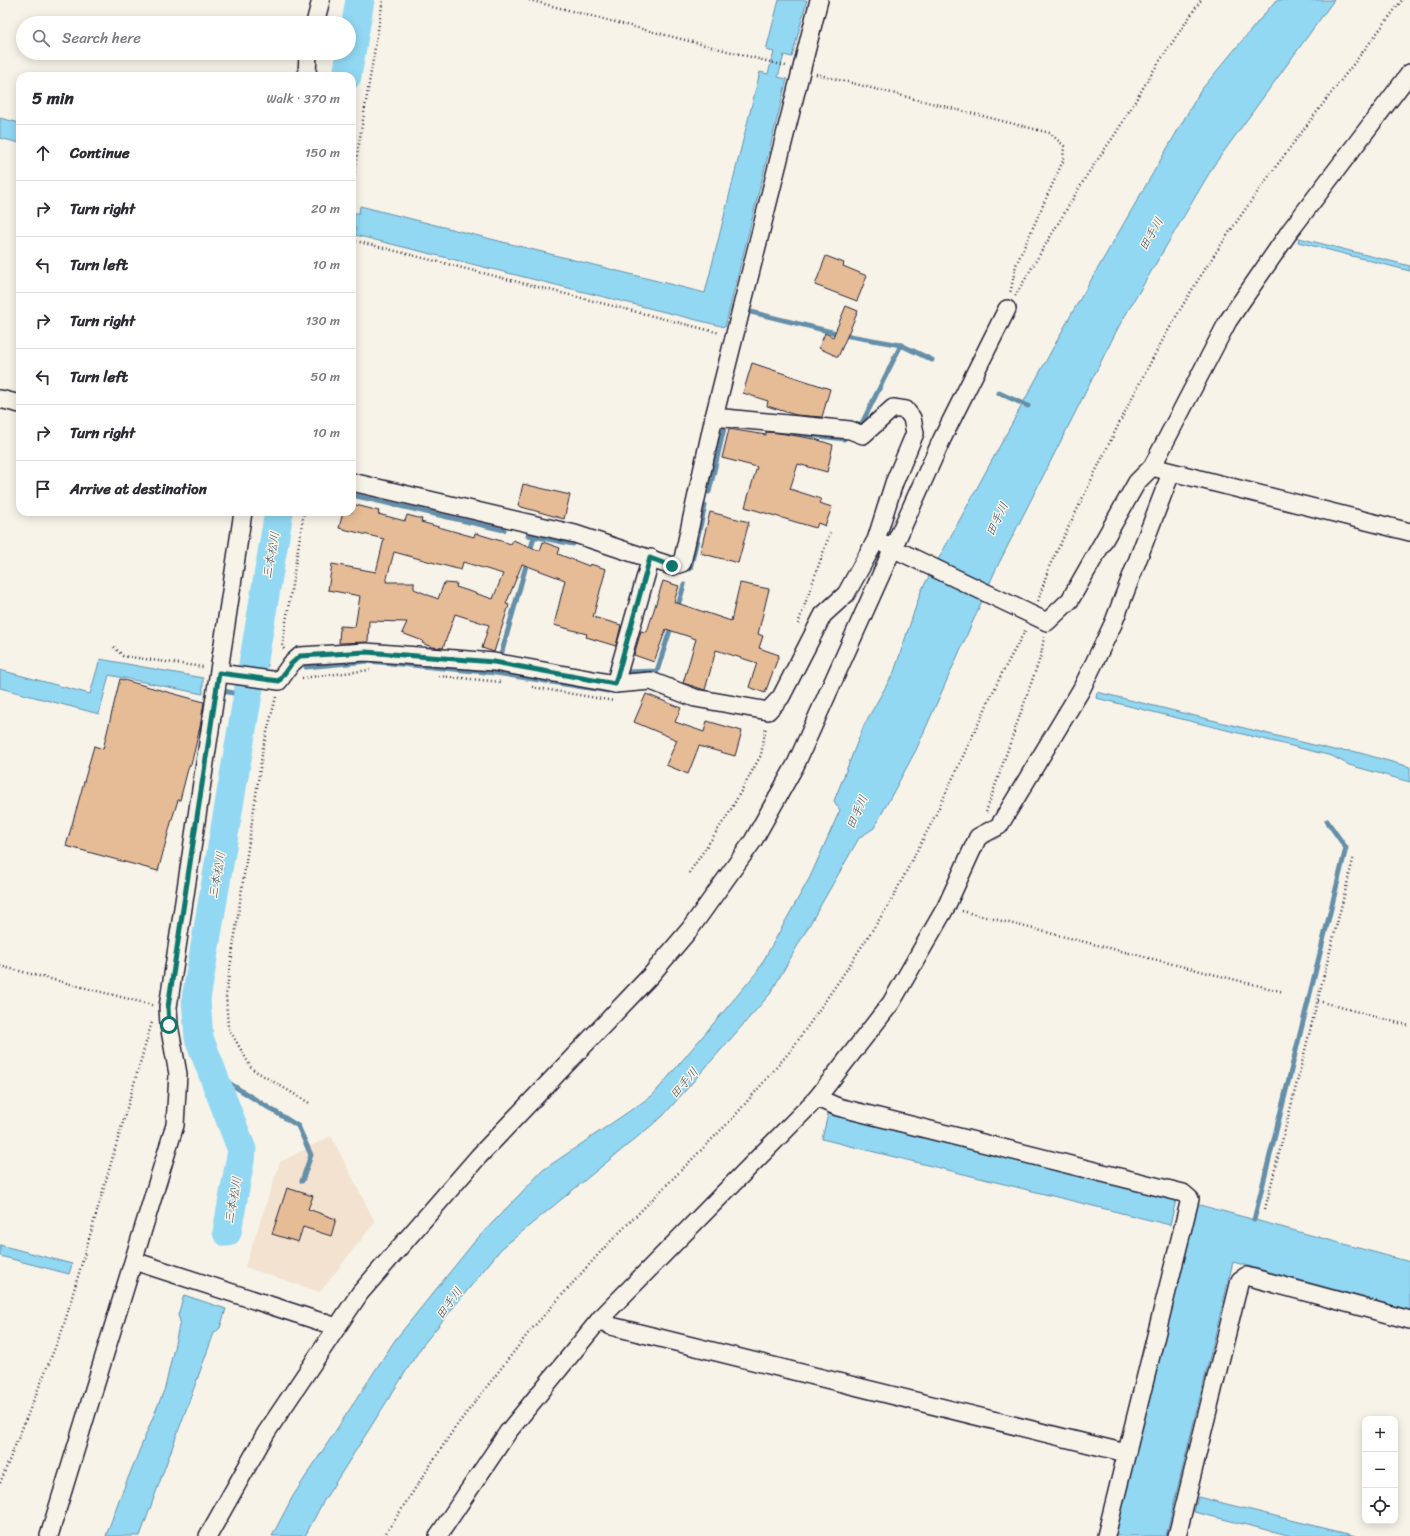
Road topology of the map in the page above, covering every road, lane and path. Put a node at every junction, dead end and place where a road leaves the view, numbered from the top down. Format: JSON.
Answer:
{"nodes":[{"id":1,"x":321,"y":0,"type":"edge"},
{"id":2,"x":383,"y":0,"type":"edge"},
{"id":3,"x":529,"y":0,"type":"edge"},
{"id":4,"x":819,"y":0,"type":"edge"},
{"id":5,"x":1201,"y":0,"type":"edge"},
{"id":6,"x":1402,"y":0,"type":"edge"},
{"id":7,"x":317,"y":16,"type":"edge"},
{"id":8,"x":308,"y":60,"type":"edge"},
{"id":9,"x":782,"y":65,"type":"dead end"},
{"id":10,"x":801,"y":70,"type":"junction"},
{"id":11,"x":307,"y":72,"type":"edge"},
{"id":12,"x":1410,"y":74,"type":"edge"},
{"id":13,"x":356,"y":161,"type":"edge"},
{"id":14,"x":356,"y":241,"type":"edge"},
{"id":15,"x":1007,"y":309,"type":"junction"},
{"id":16,"x":734,"y":337,"type":"junction"},
{"id":17,"x":0,"y":399,"type":"edge"},
{"id":18,"x":16,"y":403,"type":"edge"},
{"id":19,"x":714,"y":417,"type":"junction"},
{"id":20,"x":1152,"y":467,"type":"junction"},
{"id":21,"x":1171,"y":473,"type":"junction"},
{"id":22,"x":356,"y":483,"type":"edge"},
{"id":23,"x":242,"y":516,"type":"edge"},
{"id":24,"x":303,"y":516,"type":"edge"},
{"id":25,"x":1410,"y":532,"type":"edge"},
{"id":26,"x":876,"y":540,"type":"junction"},
{"id":27,"x":898,"y":551,"type":"junction"},
{"id":28,"x":650,"y":558,"type":"junction"},
{"id":29,"x":1034,"y":616,"type":"junction"},
{"id":30,"x":114,"y":647,"type":"dead end"},
{"id":31,"x":291,"y":664,"type":"junction"},
{"id":32,"x":373,"y":670,"type":"dead end"},
{"id":33,"x":219,"y":673,"type":"junction"},
{"id":34,"x":433,"y":675,"type":"dead end"},
{"id":35,"x":279,"y":681,"type":"junction"},
{"id":36,"x":509,"y":683,"type":"dead end"},
{"id":37,"x":615,"y":684,"type":"junction"},
{"id":38,"x":525,"y":686,"type":"dead end"},
{"id":39,"x":978,"y":837,"type":"junction"},
{"id":40,"x":1354,"y":856,"type":"dead end"},
{"id":41,"x":946,"y":907,"type":"junction"},
{"id":42,"x":0,"y":966,"type":"edge"},
{"id":43,"x":1284,"y":992,"type":"dead end"},
{"id":44,"x":1318,"y":1001,"type":"junction"},
{"id":45,"x":163,"y":1007,"type":"junction"},
{"id":46,"x":1410,"y":1026,"type":"edge"},
{"id":47,"x":817,"y":1098,"type":"junction"},
{"id":48,"x":311,"y":1104,"type":"dead end"},
{"id":49,"x":1265,"y":1209,"type":"dead end"},
{"id":50,"x":134,"y":1262,"type":"junction"},
{"id":51,"x":600,"y":1320,"type":"junction"},
{"id":52,"x":1410,"y":1320,"type":"edge"},
{"id":53,"x":337,"y":1327,"type":"junction"},
{"id":54,"x":1126,"y":1453,"type":"junction"},
{"id":55,"x":0,"y":1483,"type":"edge"},
{"id":56,"x":49,"y":1536,"type":"edge"},
{"id":57,"x":208,"y":1536,"type":"edge"},
{"id":58,"x":384,"y":1536,"type":"edge"},
{"id":59,"x":438,"y":1536,"type":"edge"},
{"id":60,"x":1106,"y":1536,"type":"edge"},
{"id":61,"x":1177,"y":1536,"type":"edge"}],
"edges":[{"from":1,"to":7,"type":"street"},
{"from":2,"to":13,"type":"path"},
{"from":3,"to":9,"type":"path"},
{"from":4,"to":10,"type":"street"},
{"from":5,"to":15,"type":"path"},
{"from":6,"to":29,"type":"path"},
{"from":8,"to":11,"type":"street"},
{"from":10,"to":15,"type":"path"},
{"from":10,"to":16,"type":"street"},
{"from":12,"to":20,"type":"street"},
{"from":14,"to":16,"type":"path"},
{"from":15,"to":27,"type":"street"},
{"from":16,"to":19,"type":"street"},
{"from":17,"to":18,"type":"street"},
{"from":19,"to":26,"type":"street"},
{"from":19,"to":28,"type":"street"},
{"from":20,"to":21,"type":"street"},
{"from":20,"to":29,"type":"street"},
{"from":21,"to":25,"type":"street"},
{"from":21,"to":39,"type":"street"},
{"from":22,"to":28,"type":"street"},
{"from":23,"to":33,"type":"street"},
{"from":24,"to":31,"type":"path"},
{"from":26,"to":27,"type":"street"},
{"from":26,"to":37,"type":"street"},
{"from":27,"to":29,"type":"street"},
{"from":27,"to":53,"type":"street"},
{"from":28,"to":37,"type":"street"},
{"from":29,"to":39,"type":"path"},
{"from":29,"to":58,"type":"path"},
{"from":30,"to":33,"type":"path"},
{"from":31,"to":35,"type":"street"},
{"from":31,"to":37,"type":"street"},
{"from":32,"to":35,"type":"path"},
{"from":33,"to":35,"type":"street"},
{"from":33,"to":45,"type":"street"},
{"from":34,"to":36,"type":"path"},
{"from":35,"to":48,"type":"path"},
{"from":37,"to":38,"type":"path"},
{"from":39,"to":41,"type":"street"},
{"from":40,"to":44,"type":"path"},
{"from":41,"to":43,"type":"path"},
{"from":41,"to":47,"type":"street"},
{"from":42,"to":45,"type":"path"},
{"from":44,"to":46,"type":"path"},
{"from":44,"to":49,"type":"path"},
{"from":45,"to":50,"type":"street"},
{"from":45,"to":55,"type":"path"},
{"from":47,"to":51,"type":"street"},
{"from":47,"to":54,"type":"street"},
{"from":50,"to":53,"type":"street"},
{"from":50,"to":56,"type":"street"},
{"from":51,"to":54,"type":"street"},
{"from":51,"to":59,"type":"street"},
{"from":52,"to":61,"type":"street"},
{"from":53,"to":57,"type":"street"},
{"from":54,"to":60,"type":"street"}]}
